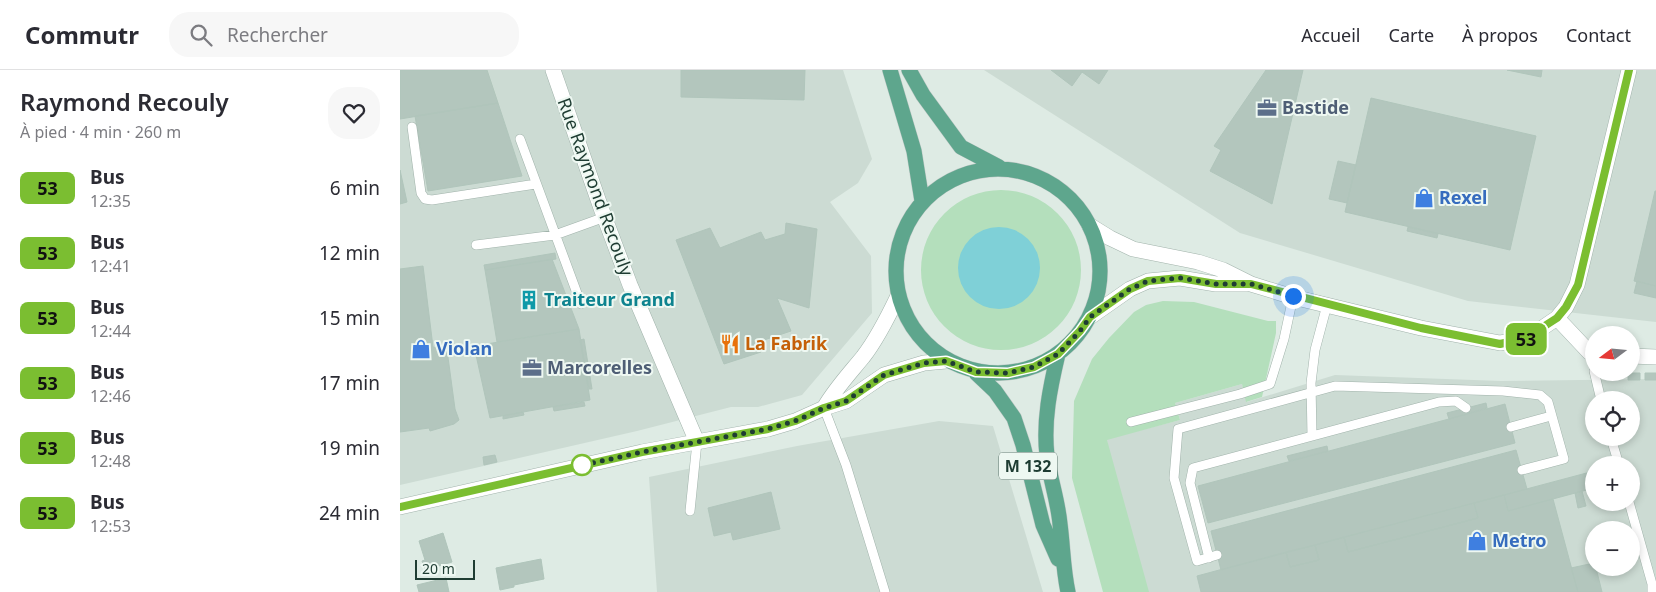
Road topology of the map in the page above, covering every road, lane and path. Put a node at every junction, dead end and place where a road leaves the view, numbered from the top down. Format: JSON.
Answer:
{"nodes":[{"id":1,"x":553,"y":70,"type":"edge"},
{"id":2,"x":890,"y":70,"type":"edge"},
{"id":3,"x":909,"y":70,"type":"edge"},
{"id":4,"x":1629,"y":70,"type":"edge"},
{"id":5,"x":412,"y":127,"type":"dead end"},
{"id":6,"x":520,"y":139,"type":"dead end"},
{"id":7,"x":999,"y":167,"type":"junction"},
{"id":8,"x":536,"y":184,"type":"junction"},
{"id":9,"x":922,"y":201,"type":"junction"},
{"id":10,"x":605,"y":217,"type":"junction"},
{"id":11,"x":1090,"y":225,"type":"junction"},
{"id":12,"x":555,"y":235,"type":"junction"},
{"id":13,"x":476,"y":245,"type":"dead end"},
{"id":14,"x":1251,"y":284,"type":"junction"},
{"id":15,"x":898,"y":296,"type":"junction"},
{"id":16,"x":1293,"y":296,"type":"junction"},
{"id":17,"x":581,"y":304,"type":"dead end"},
{"id":18,"x":1327,"y":305,"type":"junction"},
{"id":19,"x":1090,"y":317,"type":"junction"},
{"id":20,"x":1557,"y":318,"type":"junction"},
{"id":21,"x":1585,"y":348,"type":"edge"},
{"id":22,"x":1058,"y":354,"type":"junction"},
{"id":23,"x":1640,"y":356,"type":"edge"},
{"id":24,"x":1656,"y":357,"type":"edge"},
{"id":25,"x":946,"y":361,"type":"junction"},
{"id":26,"x":976,"y":372,"type":"junction"},
{"id":27,"x":1311,"y":393,"type":"junction"},
{"id":28,"x":824,"y":408,"type":"junction"},
{"id":29,"x":1466,"y":408,"type":"dead end"},
{"id":30,"x":1552,"y":416,"type":"junction"},
{"id":31,"x":1131,"y":422,"type":"dead end"},
{"id":32,"x":1511,"y":427,"type":"dead end"},
{"id":33,"x":1312,"y":436,"type":"junction"},
{"id":34,"x":697,"y":442,"type":"junction"},
{"id":35,"x":1522,"y":470,"type":"dead end"},
{"id":36,"x":400,"y":507,"type":"edge"},
{"id":37,"x":690,"y":511,"type":"dead end"},
{"id":38,"x":1632,"y":511,"type":"edge"},
{"id":39,"x":1063,"y":570,"type":"junction"},
{"id":40,"x":885,"y":592,"type":"edge"},
{"id":41,"x":1068,"y":592,"type":"edge"},
{"id":42,"x":1652,"y":592,"type":"edge"}],
"edges":[{"from":1,"to":10,"type":"street","name":"Rue Raymond Recouly"},
{"from":2,"to":9,"type":"main road"},
{"from":3,"to":7,"type":"main road"},
{"from":4,"to":20,"type":"street"},
{"from":5,"to":8,"type":"lane"},
{"from":6,"to":8,"type":"lane"},
{"from":7,"to":9,"type":"main road"},
{"from":7,"to":11,"type":"main road"},
{"from":8,"to":12,"type":"lane"},
{"from":9,"to":15,"type":"main road"},
{"from":10,"to":12,"type":"lane"},
{"from":10,"to":34,"type":"street","name":"Rue Raymond Recouly"},
{"from":11,"to":14,"type":"street"},
{"from":11,"to":19,"type":"main road"},
{"from":12,"to":13,"type":"lane"},
{"from":12,"to":17,"type":"lane"},
{"from":14,"to":16,"type":"street"},
{"from":14,"to":19,"type":"street"},
{"from":15,"to":25,"type":"main road"},
{"from":15,"to":28,"type":"street"},
{"from":16,"to":18,"type":"street"},
{"from":16,"to":31,"type":"lane"},
{"from":18,"to":20,"type":"street"},
{"from":18,"to":27,"type":"lane"},
{"from":19,"to":22,"type":"main road"},
{"from":20,"to":21,"type":"street"},
{"from":22,"to":26,"type":"main road"},
{"from":22,"to":39,"type":"main road","number":"M 132"},
{"from":23,"to":24,"type":"street"},
{"from":25,"to":26,"type":"main road"},
{"from":25,"to":28,"type":"street"},
{"from":26,"to":39,"type":"main road","number":"M 132"},
{"from":27,"to":30,"type":"lane"},
{"from":27,"to":33,"type":"lane"},
{"from":27,"to":33,"type":"lane"},
{"from":28,"to":34,"type":"street"},
{"from":28,"to":40,"type":"lane"},
{"from":29,"to":33,"type":"lane"},
{"from":30,"to":32,"type":"lane"},
{"from":30,"to":35,"type":"lane"},
{"from":34,"to":36,"type":"street"},
{"from":34,"to":37,"type":"lane"},
{"from":38,"to":42,"type":"lane"},
{"from":39,"to":41,"type":"main road","number":"M 132"}]}
